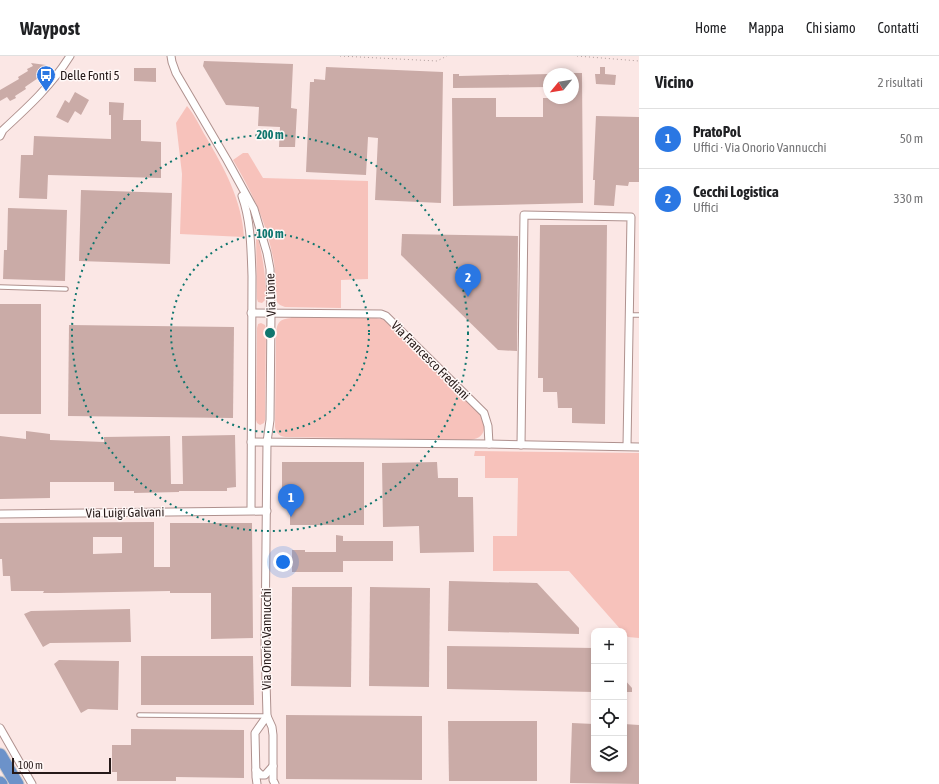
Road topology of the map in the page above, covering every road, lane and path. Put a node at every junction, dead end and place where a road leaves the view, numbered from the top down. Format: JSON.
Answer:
{"nodes":[{"id":1,"x":70,"y":56,"type":"edge"},
{"id":2,"x":171,"y":56,"type":"edge"},
{"id":3,"x":340,"y":56,"type":"edge"},
{"id":4,"x":447,"y":56,"type":"edge"},
{"id":5,"x":577,"y":56,"type":"edge"},
{"id":6,"x":639,"y":61,"type":"edge"},
{"id":7,"x":0,"y":136,"type":"edge"},
{"id":8,"x":237,"y":179,"type":"junction"},
{"id":9,"x":0,"y":286,"type":"edge"},
{"id":10,"x":66,"y":289,"type":"dead end"},
{"id":11,"x":251,"y":312,"type":"junction"},
{"id":12,"x":271,"y":313,"type":"junction"},
{"id":13,"x":630,"y":315,"type":"junction"},
{"id":14,"x":639,"y":315,"type":"edge"},
{"id":15,"x":251,"y":442,"type":"junction"},
{"id":16,"x":267,"y":442,"type":"junction"},
{"id":17,"x":489,"y":444,"type":"junction"},
{"id":18,"x":521,"y":445,"type":"junction"},
{"id":19,"x":627,"y":446,"type":"junction"},
{"id":20,"x":639,"y":447,"type":"edge"},
{"id":21,"x":251,"y":510,"type":"junction"},
{"id":22,"x":267,"y":510,"type":"junction"},
{"id":23,"x":0,"y":514,"type":"edge"},
{"id":24,"x":138,"y":715,"type":"dead end"},
{"id":25,"x":267,"y":716,"type":"junction"},
{"id":26,"x":0,"y":728,"type":"edge"},
{"id":27,"x":0,"y":755,"type":"edge"},
{"id":28,"x":273,"y":766,"type":"junction"},
{"id":29,"x":256,"y":770,"type":"junction"},
{"id":30,"x":17,"y":784,"type":"edge"},
{"id":31,"x":32,"y":784,"type":"edge"},
{"id":32,"x":257,"y":784,"type":"edge"},
{"id":33,"x":275,"y":784,"type":"edge"}],
"edges":[{"from":1,"to":7,"type":"street"},
{"from":2,"to":8,"type":"street","name":"Via Lione"},
{"from":3,"to":4,"type":"path"},
{"from":5,"to":6,"type":"path"},
{"from":8,"to":11,"type":"street","name":"Via Lione"},
{"from":8,"to":12,"type":"street","name":"Via Lione"},
{"from":9,"to":10,"type":"lane"},
{"from":11,"to":12,"type":"street","name":"Via Francesco Frediani"},
{"from":11,"to":15,"type":"street","name":"Via Lione"},
{"from":12,"to":16,"type":"street","name":"Via Lione"},
{"from":12,"to":17,"type":"street","name":"Via Francesco Frediani"},
{"from":13,"to":14,"type":"lane"},
{"from":13,"to":18,"type":"street"},
{"from":13,"to":19,"type":"street"},
{"from":15,"to":16,"type":"street"},
{"from":15,"to":21,"type":"street"},
{"from":16,"to":17,"type":"street"},
{"from":16,"to":22,"type":"street","name":"Via Onorio Vannucchi"},
{"from":17,"to":18,"type":"street"},
{"from":18,"to":19,"type":"street"},
{"from":19,"to":20,"type":"street"},
{"from":21,"to":22,"type":"street","name":"Via Luigi Galvani"},
{"from":21,"to":23,"type":"street","name":"Via Luigi Galvani"},
{"from":22,"to":25,"type":"street","name":"Via Onorio Vannucchi"},
{"from":24,"to":25,"type":"lane"},
{"from":25,"to":28,"type":"street","name":"Via Onorio Vannucchi"},
{"from":25,"to":29,"type":"street"},
{"from":26,"to":31,"type":"street"},
{"from":27,"to":30,"type":"highway"},
{"from":28,"to":29,"type":"street"},
{"from":28,"to":33,"type":"street","name":"Via Onorio Vannucchi"},
{"from":29,"to":32,"type":"street"}]}
